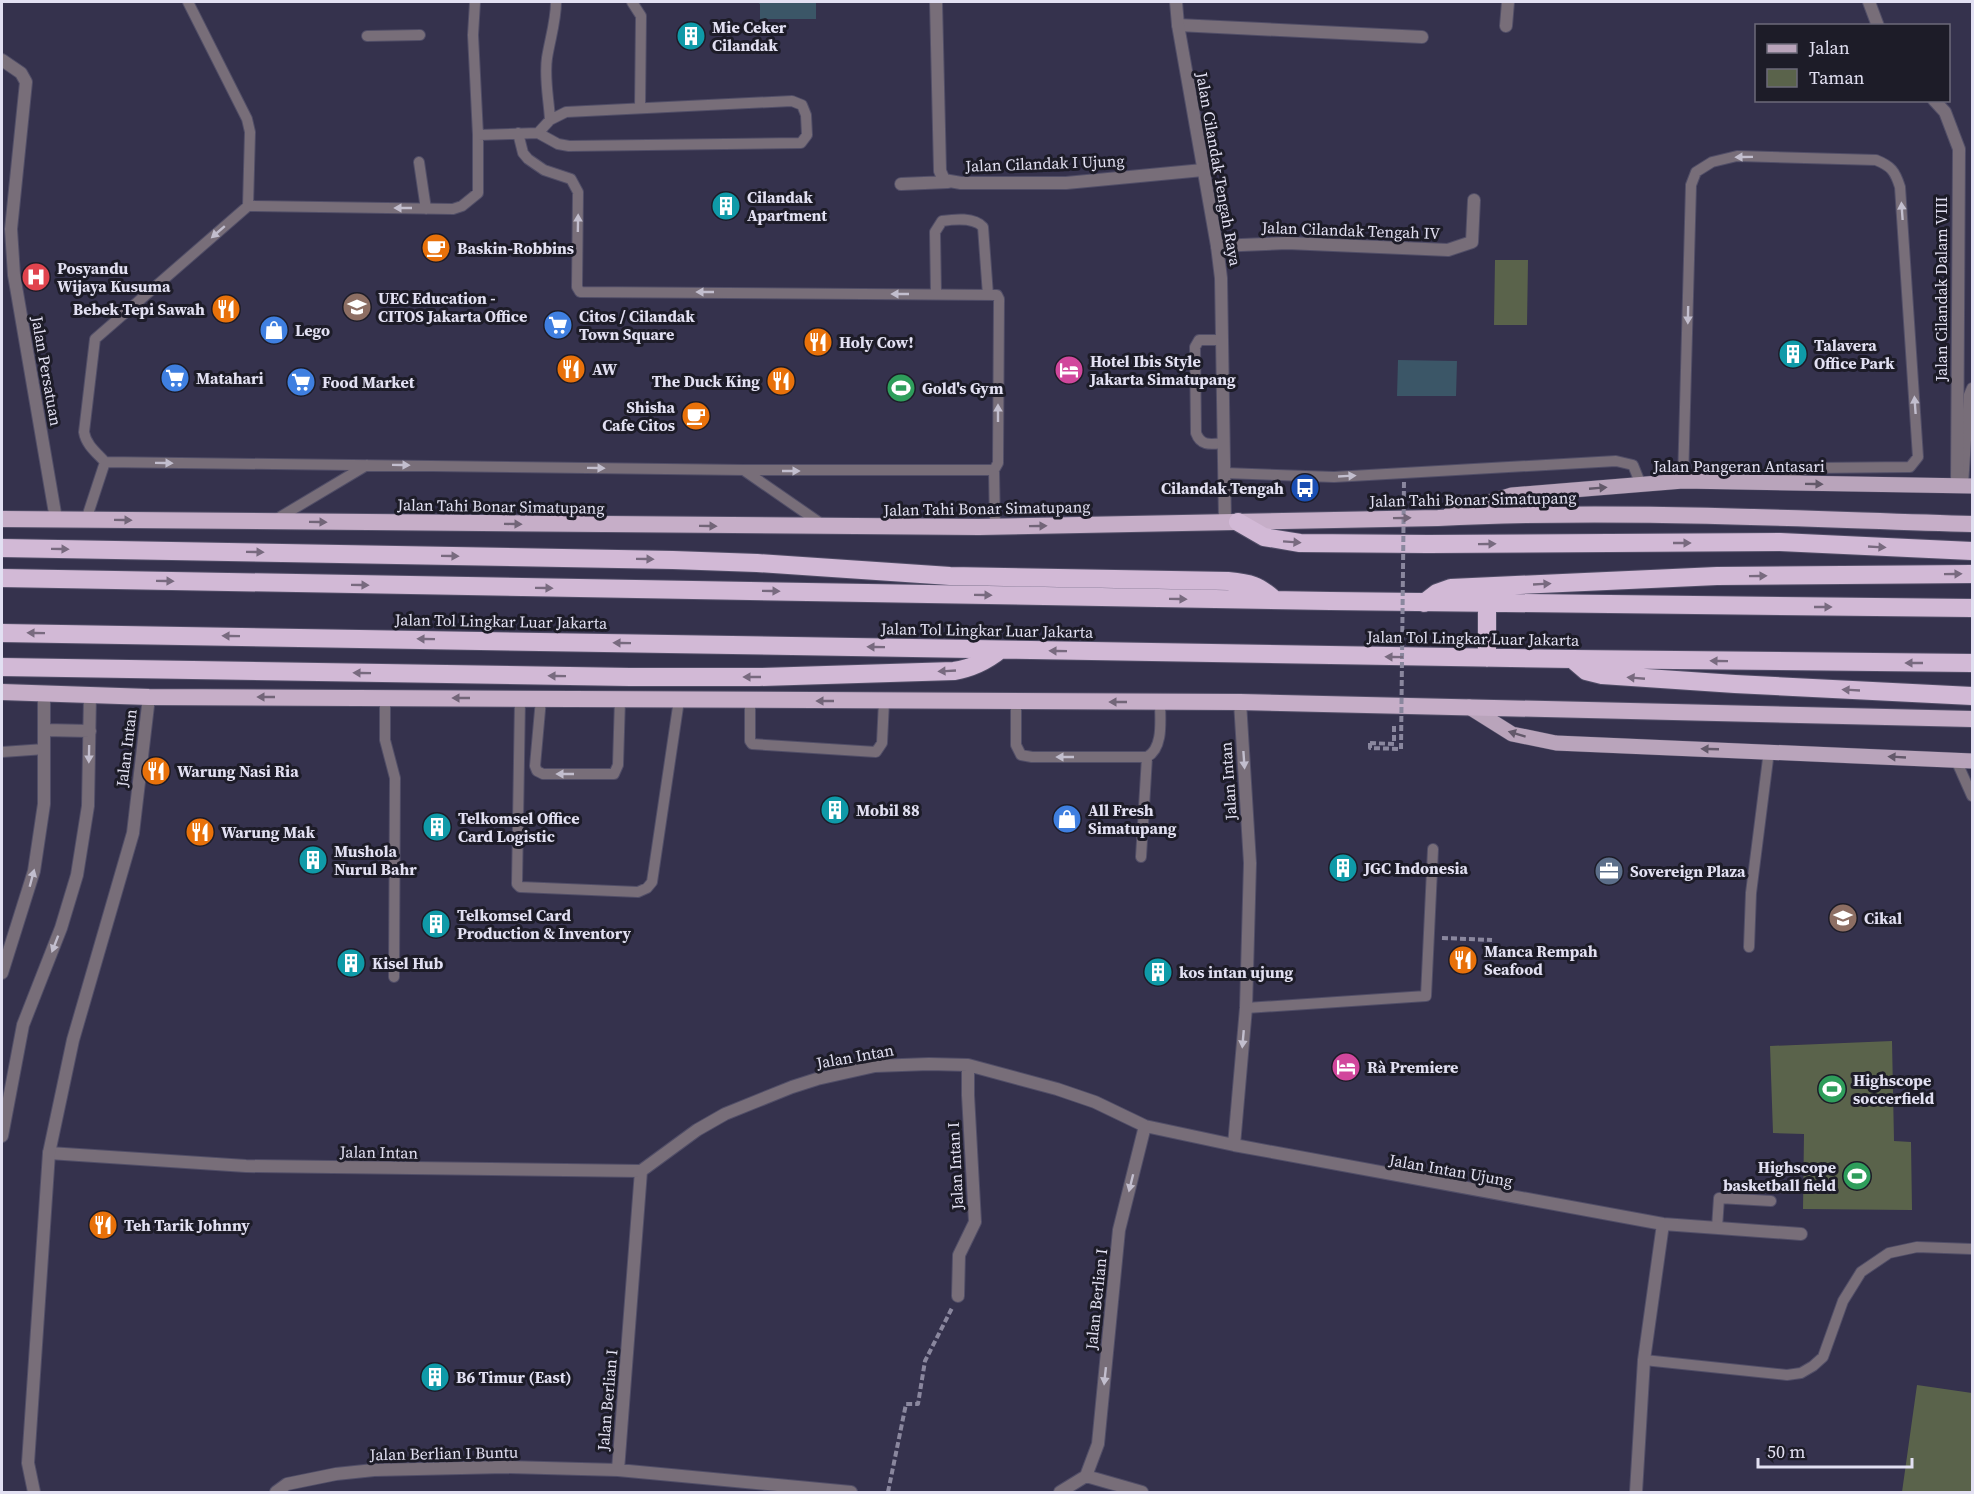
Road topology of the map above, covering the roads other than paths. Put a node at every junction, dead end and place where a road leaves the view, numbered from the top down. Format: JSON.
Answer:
{"nodes":[{"id":1,"x":188,"y":2,"type":"edge"},
{"id":2,"x":474,"y":2,"type":"edge"},
{"id":3,"x":556,"y":2,"type":"edge"},
{"id":4,"x":632,"y":2,"type":"edge"},
{"id":5,"x":936,"y":2,"type":"edge"},
{"id":6,"x":1176,"y":2,"type":"edge"},
{"id":7,"x":1508,"y":2,"type":"edge"},
{"id":8,"x":1869,"y":2,"type":"edge"},
{"id":9,"x":1877,"y":24,"type":"edge"},
{"id":10,"x":1178,"y":25,"type":"junction"},
{"id":11,"x":1506,"y":26,"type":"dead end"},
{"id":12,"x":420,"y":35,"type":"dead end"},
{"id":13,"x":367,"y":36,"type":"dead end"},
{"id":14,"x":1422,"y":37,"type":"dead end"},
{"id":15,"x":2,"y":60,"type":"edge"},
{"id":16,"x":1936,"y":102,"type":"edge"},
{"id":17,"x":640,"y":108,"type":"junction"},
{"id":18,"x":550,"y":120,"type":"junction"},
{"id":19,"x":518,"y":133,"type":"junction"},
{"id":20,"x":538,"y":133,"type":"junction"},
{"id":21,"x":478,"y":135,"type":"junction"},
{"id":22,"x":419,"y":162,"type":"dead end"},
{"id":23,"x":1203,"y":170,"type":"junction"},
{"id":24,"x":948,"y":182,"type":"junction"},
{"id":25,"x":901,"y":184,"type":"dead end"},
{"id":26,"x":1474,"y":200,"type":"dead end"},
{"id":27,"x":248,"y":206,"type":"junction"},
{"id":28,"x":426,"y":209,"type":"junction"},
{"id":29,"x":1217,"y":246,"type":"junction"},
{"id":30,"x":936,"y":294,"type":"junction"},
{"id":31,"x":988,"y":295,"type":"junction"},
{"id":32,"x":1222,"y":340,"type":"junction"},
{"id":33,"x":1972,"y":388,"type":"edge"},
{"id":34,"x":1224,"y":443,"type":"junction"},
{"id":35,"x":105,"y":462,"type":"junction"},
{"id":36,"x":368,"y":465,"type":"junction"},
{"id":37,"x":995,"y":469,"type":"junction"},
{"id":38,"x":744,"y":470,"type":"junction"},
{"id":39,"x":1225,"y":473,"type":"junction"},
{"id":40,"x":1683,"y":481,"type":"junction"},
{"id":41,"x":1778,"y":483,"type":"junction"},
{"id":42,"x":1641,"y":485,"type":"junction"},
{"id":43,"x":1964,"y":485,"type":"edge"},
{"id":44,"x":1438,"y":518,"type":"junction"},
{"id":45,"x":2,"y":519,"type":"edge"},
{"id":46,"x":56,"y":519,"type":"junction"},
{"id":47,"x":86,"y":520,"type":"junction"},
{"id":48,"x":272,"y":522,"type":"junction"},
{"id":49,"x":1232,"y":522,"type":"junction"},
{"id":50,"x":1972,"y":524,"type":"edge"},
{"id":51,"x":826,"y":527,"type":"junction"},
{"id":52,"x":997,"y":527,"type":"junction"},
{"id":53,"x":2,"y":548,"type":"edge"},
{"id":54,"x":1972,"y":551,"type":"edge"},
{"id":55,"x":1972,"y":574,"type":"edge"},
{"id":56,"x":2,"y":578,"type":"edge"},
{"id":57,"x":1275,"y":600,"type":"junction"},
{"id":58,"x":1424,"y":603,"type":"junction"},
{"id":59,"x":1487,"y":603,"type":"junction"},
{"id":60,"x":1972,"y":608,"type":"edge"},
{"id":61,"x":2,"y":633,"type":"edge"},
{"id":62,"x":1000,"y":651,"type":"junction"},
{"id":63,"x":1487,"y":658,"type":"junction"},
{"id":64,"x":1572,"y":659,"type":"junction"},
{"id":65,"x":1972,"y":663,"type":"edge"},
{"id":66,"x":2,"y":667,"type":"edge"},
{"id":67,"x":2,"y":692,"type":"edge"},
{"id":68,"x":44,"y":694,"type":"junction"},
{"id":69,"x":90,"y":695,"type":"junction"},
{"id":70,"x":1972,"y":696,"type":"edge"},
{"id":71,"x":149,"y":697,"type":"junction"},
{"id":72,"x":385,"y":698,"type":"junction"},
{"id":73,"x":520,"y":699,"type":"junction"},
{"id":74,"x":540,"y":699,"type":"junction"},
{"id":75,"x":620,"y":699,"type":"junction"},
{"id":76,"x":679,"y":700,"type":"junction"},
{"id":77,"x":750,"y":700,"type":"junction"},
{"id":78,"x":884,"y":701,"type":"junction"},
{"id":79,"x":1016,"y":701,"type":"junction"},
{"id":80,"x":1161,"y":702,"type":"junction"},
{"id":81,"x":1240,"y":702,"type":"junction"},
{"id":82,"x":1469,"y":706,"type":"junction"},
{"id":83,"x":1972,"y":719,"type":"edge"},
{"id":84,"x":45,"y":730,"type":"junction"},
{"id":85,"x":90,"y":731,"type":"junction"},
{"id":86,"x":45,"y":749,"type":"junction"},
{"id":87,"x":1769,"y":751,"type":"junction"},
{"id":88,"x":2,"y":752,"type":"edge"},
{"id":89,"x":1147,"y":758,"type":"junction"},
{"id":90,"x":1956,"y":760,"type":"junction"},
{"id":91,"x":1972,"y":761,"type":"edge"},
{"id":92,"x":1972,"y":796,"type":"edge"},
{"id":93,"x":1433,"y":849,"type":"dead end"},
{"id":94,"x":1141,"y":857,"type":"dead end"},
{"id":95,"x":1749,"y":947,"type":"dead end"},
{"id":96,"x":2,"y":973,"type":"edge"},
{"id":97,"x":394,"y":976,"type":"dead end"},
{"id":98,"x":1246,"y":1008,"type":"junction"},
{"id":99,"x":968,"y":1065,"type":"junction"},
{"id":100,"x":1145,"y":1126,"type":"junction"},
{"id":101,"x":2,"y":1136,"type":"edge"},
{"id":102,"x":1234,"y":1145,"type":"junction"},
{"id":103,"x":49,"y":1153,"type":"junction"},
{"id":104,"x":641,"y":1171,"type":"junction"},
{"id":105,"x":1771,"y":1201,"type":"dead end"},
{"id":106,"x":1663,"y":1224,"type":"junction"},
{"id":107,"x":1716,"y":1228,"type":"junction"},
{"id":108,"x":1801,"y":1234,"type":"dead end"},
{"id":109,"x":1972,"y":1249,"type":"edge"},
{"id":110,"x":958,"y":1296,"type":"road end"},
{"id":111,"x":1644,"y":1360,"type":"junction"},
{"id":112,"x":618,"y":1470,"type":"junction"},
{"id":113,"x":1086,"y":1476,"type":"junction"},
{"id":114,"x":34,"y":1492,"type":"edge"},
{"id":115,"x":276,"y":1492,"type":"edge"},
{"id":116,"x":851,"y":1492,"type":"edge"},
{"id":117,"x":1060,"y":1492,"type":"edge"},
{"id":118,"x":1142,"y":1492,"type":"edge"},
{"id":119,"x":1636,"y":1492,"type":"edge"}],
"edges":[{"from":1,"to":27,"type":"lane"},
{"from":2,"to":21,"type":"lane"},
{"from":3,"to":18,"type":"lane"},
{"from":4,"to":17,"type":"lane"},
{"from":5,"to":24,"type":"street","name":"Jalan Cilandak I Ujung"},
{"from":6,"to":10,"type":"street","name":"Jalan Cilandak Tengah Raya"},
{"from":7,"to":11,"type":"street"},
{"from":8,"to":9,"type":"street"},
{"from":10,"to":14,"type":"street"},
{"from":10,"to":23,"type":"street","name":"Jalan Cilandak Tengah Raya"},
{"from":12,"to":13,"type":"lane"},
{"from":15,"to":46,"type":"street","name":"Jalan Persatuan"},
{"from":16,"to":43,"type":"street","name":"Jalan Cilandak Dalam VIII"},
{"from":17,"to":18,"type":"lane"},
{"from":17,"to":20,"type":"lane"},
{"from":18,"to":20,"type":"lane"},
{"from":19,"to":20,"type":"lane"},
{"from":19,"to":21,"type":"lane"},
{"from":30,"to":19,"type":"lane","one_way":true},
{"from":21,"to":28,"type":"lane"},
{"from":22,"to":28,"type":"lane"},
{"from":23,"to":24,"type":"street","name":"Jalan Cilandak I Ujung"},
{"from":23,"to":29,"type":"street","name":"Jalan Cilandak Tengah Raya"},
{"from":24,"to":25,"type":"street"},
{"from":26,"to":29,"type":"street","name":"Jalan Cilandak Tengah IV"},
{"from":28,"to":27,"type":"lane","one_way":true},
{"from":27,"to":35,"type":"lane","one_way":true},
{"from":29,"to":32,"type":"street","name":"Jalan Cilandak Tengah Raya"},
{"from":30,"to":31,"type":"lane"},
{"from":30,"to":31,"type":"lane"},
{"from":37,"to":31,"type":"lane","one_way":true},
{"from":32,"to":34,"type":"street","name":"Jalan Cilandak Tengah Raya"},
{"from":32,"to":34,"type":"lane"},
{"from":33,"to":43,"type":"lane"},
{"from":34,"to":39,"type":"street","name":"Jalan Cilandak Tengah Raya"},
{"from":35,"to":36,"type":"lane","one_way":true},
{"from":35,"to":47,"type":"lane"},
{"from":36,"to":38,"type":"lane","one_way":true},
{"from":36,"to":48,"type":"lane"},
{"from":38,"to":37,"type":"lane","one_way":true},
{"from":37,"to":52,"type":"lane"},
{"from":38,"to":51,"type":"lane"},
{"from":39,"to":42,"type":"lane","one_way":true},
{"from":39,"to":49,"type":"street","name":"Jalan Cilandak Tengah Raya"},
{"from":40,"to":41,"type":"main road","name":"Jalan Pangeran Antasari"},
{"from":41,"to":40,"type":"lane","one_way":true},
{"from":40,"to":42,"type":"main road","name":"Jalan Pangeran Antasari"},
{"from":41,"to":43,"type":"main road","name":"Jalan Pangeran Antasari","one_way":true},
{"from":44,"to":42,"type":"main road","name":"Jalan Pangeran Antasari","one_way":true},
{"from":49,"to":44,"type":"highway","name":"Jalan Tahi Bonar Simatupang","one_way":true},
{"from":44,"to":50,"type":"highway","name":"Jalan Tahi Bonar Simatupang"},
{"from":45,"to":46,"type":"highway","name":"Jalan Tahi Bonar Simatupang"},
{"from":46,"to":47,"type":"highway","name":"Jalan Tahi Bonar Simatupang"},
{"from":47,"to":48,"type":"highway","name":"Jalan Tahi Bonar Simatupang","one_way":true},
{"from":48,"to":51,"type":"highway","name":"Jalan Tahi Bonar Simatupang","one_way":true},
{"from":52,"to":49,"type":"highway","name":"Jalan Tahi Bonar Simatupang","one_way":true},
{"from":49,"to":54,"type":"highway","one_way":true},
{"from":51,"to":52,"type":"highway","name":"Jalan Tahi Bonar Simatupang"},
{"from":53,"to":57,"type":"highway","one_way":true},
{"from":58,"to":55,"type":"highway","one_way":true},
{"from":56,"to":57,"type":"highway","name":"Jalan Tol Lingkar Luar Jakarta","one_way":true},
{"from":57,"to":58,"type":"highway","name":"Jalan Tol Lingkar Luar Jakarta"},
{"from":58,"to":59,"type":"highway","name":"Jalan Tol Lingkar Luar Jakarta"},
{"from":59,"to":60,"type":"highway","name":"Jalan Tol Lingkar Luar Jakarta","one_way":true},
{"from":59,"to":63,"type":"highway"},
{"from":62,"to":61,"type":"highway","name":"Jalan Tol Lingkar Luar Jakarta","one_way":true},
{"from":63,"to":62,"type":"highway","name":"Jalan Tol Lingkar Luar Jakarta","one_way":true},
{"from":62,"to":66,"type":"highway","one_way":true},
{"from":63,"to":64,"type":"highway","name":"Jalan Tol Lingkar Luar Jakarta"},
{"from":65,"to":64,"type":"highway","name":"Jalan Tol Lingkar Luar Jakarta","one_way":true},
{"from":70,"to":64,"type":"highway","one_way":true},
{"from":67,"to":68,"type":"highway"},
{"from":68,"to":69,"type":"highway"},
{"from":68,"to":84,"type":"street"},
{"from":69,"to":71,"type":"highway"},
{"from":69,"to":85,"type":"street"},
{"from":72,"to":71,"type":"highway","one_way":true},
{"from":71,"to":103,"type":"street","name":"Jalan Intan"},
{"from":73,"to":72,"type":"highway","one_way":true},
{"from":72,"to":97,"type":"lane"},
{"from":73,"to":74,"type":"highway"},
{"from":73,"to":76,"type":"lane"},
{"from":74,"to":75,"type":"highway"},
{"from":75,"to":74,"type":"lane","one_way":true},
{"from":75,"to":76,"type":"highway"},
{"from":76,"to":77,"type":"highway"},
{"from":78,"to":77,"type":"highway","one_way":true},
{"from":77,"to":78,"type":"lane"},
{"from":78,"to":79,"type":"highway"},
{"from":80,"to":79,"type":"highway","one_way":true},
{"from":89,"to":79,"type":"lane","one_way":true},
{"from":80,"to":81,"type":"highway"},
{"from":80,"to":89,"type":"lane"},
{"from":81,"to":82,"type":"highway"},
{"from":81,"to":98,"type":"street","name":"Jalan Intan","one_way":true},
{"from":82,"to":83,"type":"highway"},
{"from":87,"to":82,"type":"main road","one_way":true},
{"from":84,"to":85,"type":"street"},
{"from":84,"to":86,"type":"street"},
{"from":85,"to":101,"type":"street","one_way":true},
{"from":86,"to":88,"type":"lane"},
{"from":96,"to":86,"type":"street","one_way":true},
{"from":90,"to":87,"type":"main road","one_way":true},
{"from":87,"to":95,"type":"lane"},
{"from":89,"to":94,"type":"lane"},
{"from":90,"to":91,"type":"main road"},
{"from":90,"to":92,"type":"lane"},
{"from":93,"to":98,"type":"lane"},
{"from":98,"to":102,"type":"street","name":"Jalan Intan","one_way":true},
{"from":99,"to":100,"type":"street","name":"Jalan Intan"},
{"from":99,"to":104,"type":"street","name":"Jalan Intan"},
{"from":99,"to":110,"type":"street","name":"Jalan Intan I"},
{"from":100,"to":102,"type":"street","name":"Jalan Intan"},
{"from":100,"to":113,"type":"street","name":"Jalan Berlian I","one_way":true},
{"from":102,"to":106,"type":"street","name":"Jalan Intan Ujung"},
{"from":103,"to":104,"type":"street","name":"Jalan Intan"},
{"from":103,"to":114,"type":"street","name":"Jalan Intan"},
{"from":104,"to":112,"type":"street","name":"Jalan Berlian I"},
{"from":105,"to":107,"type":"lane"},
{"from":106,"to":107,"type":"street","name":"Jalan Intan Ujung"},
{"from":106,"to":111,"type":"street"},
{"from":107,"to":108,"type":"street","name":"Jalan Intan Ujung"},
{"from":109,"to":111,"type":"lane"},
{"from":111,"to":119,"type":"street"},
{"from":112,"to":115,"type":"street","name":"Jalan Berlian I Buntu"},
{"from":112,"to":116,"type":"street","name":"Jalan Berlian I"},
{"from":113,"to":117,"type":"street"},
{"from":113,"to":118,"type":"street"}]}
